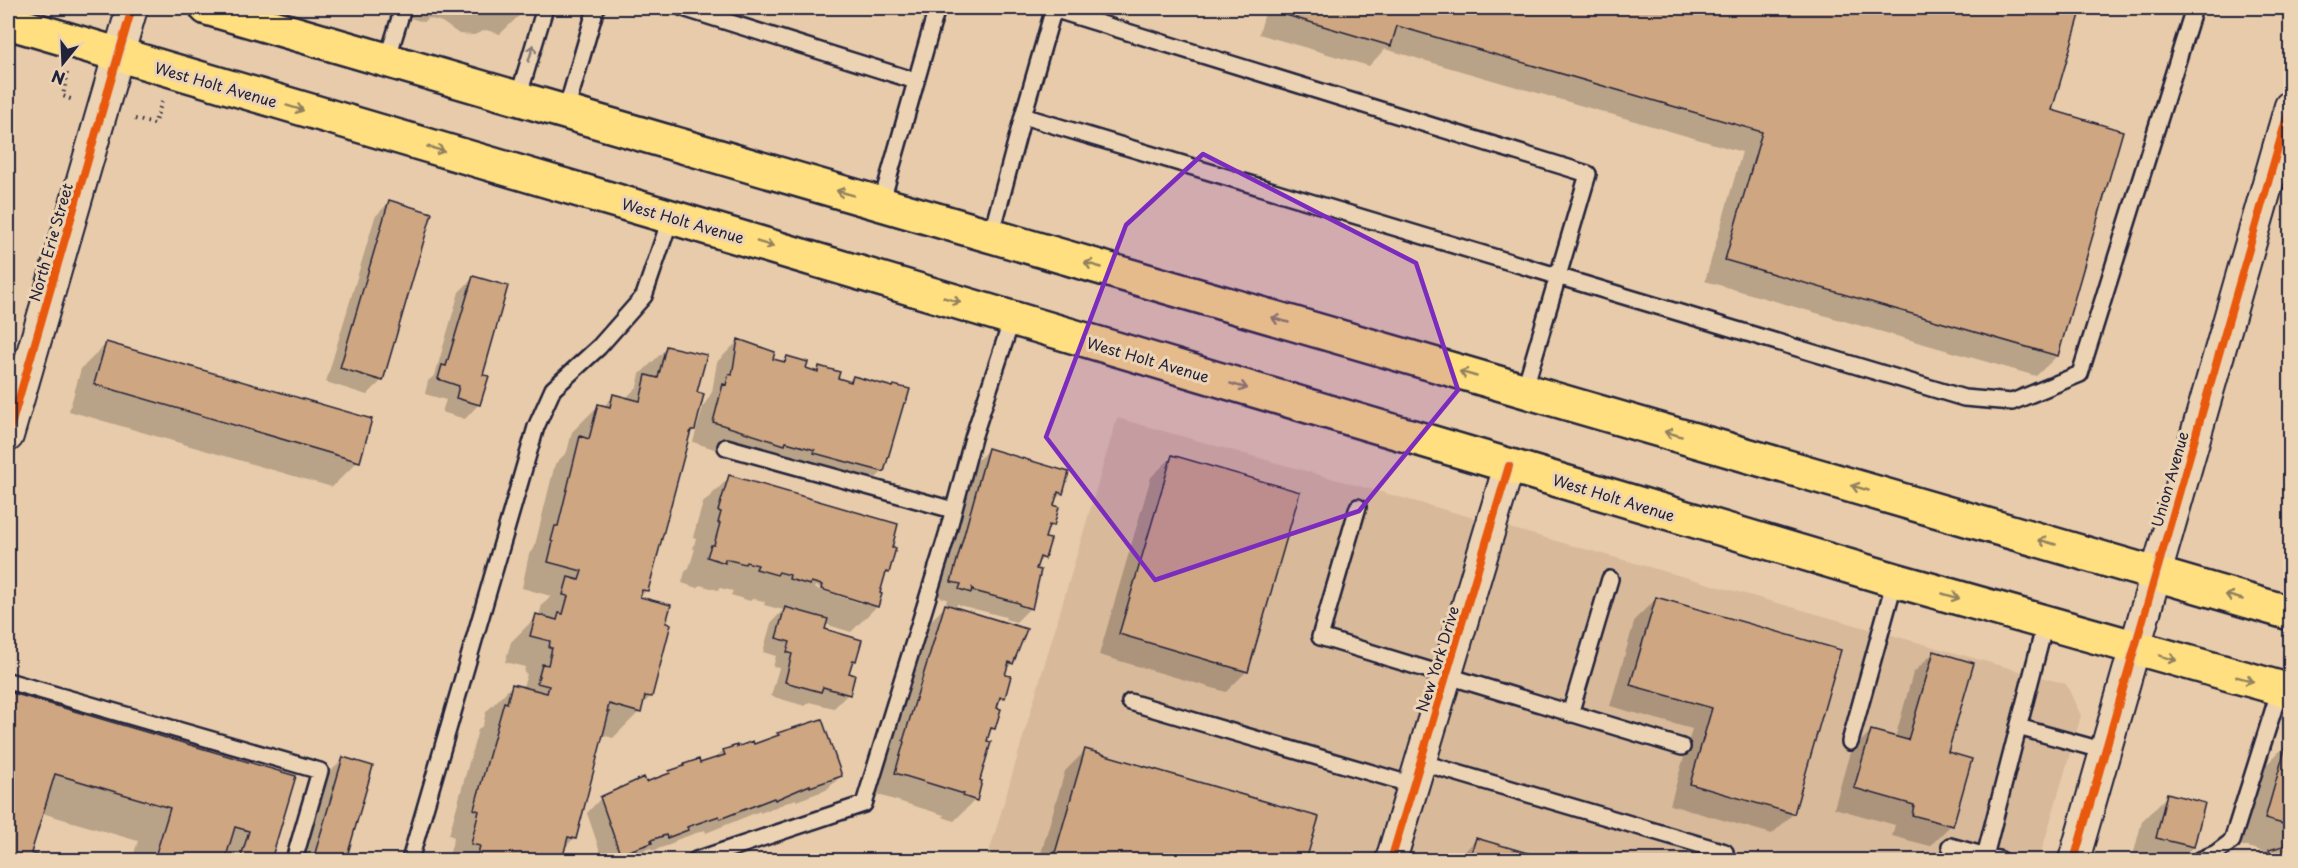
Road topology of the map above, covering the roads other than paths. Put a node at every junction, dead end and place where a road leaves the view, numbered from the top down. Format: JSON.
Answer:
{"nodes":[{"id":1,"x":132,"y":8,"type":"edge"},
{"id":2,"x":207,"y":8,"type":"edge"},
{"id":3,"x":403,"y":8,"type":"edge"},
{"id":4,"x":545,"y":8,"type":"edge"},
{"id":5,"x":596,"y":8,"type":"edge"},
{"id":6,"x":683,"y":8,"type":"edge"},
{"id":7,"x":937,"y":8,"type":"edge"},
{"id":8,"x":1053,"y":8,"type":"edge"},
{"id":9,"x":2194,"y":8,"type":"edge"},
{"id":10,"x":8,"y":22,"type":"edge"},
{"id":11,"x":118,"y":56,"type":"junction"},
{"id":12,"x":387,"y":60,"type":"junction"},
{"id":13,"x":916,"y":81,"type":"junction"},
{"id":14,"x":570,"y":97,"type":"dead end"},
{"id":15,"x":518,"y":98,"type":"junction"},
{"id":16,"x":2290,"y":106,"type":"edge"},
{"id":17,"x":1023,"y":116,"type":"junction"},
{"id":18,"x":881,"y":204,"type":"junction"},
{"id":19,"x":671,"y":217,"type":"junction"},
{"id":20,"x":991,"y":236,"type":"junction"},
{"id":21,"x":1558,"y":278,"type":"junction"},
{"id":22,"x":1012,"y":319,"type":"junction"},
{"id":23,"x":1524,"y":391,"type":"junction"},
{"id":24,"x":8,"y":436,"type":"edge"},
{"id":25,"x":726,"y":447,"type":"dead end"},
{"id":26,"x":1509,"y":466,"type":"junction"},
{"id":27,"x":1358,"y":507,"type":"dead end"},
{"id":28,"x":953,"y":510,"type":"junction"},
{"id":29,"x":2156,"y":574,"type":"junction"},
{"id":30,"x":1610,"y":579,"type":"dead end"},
{"id":31,"x":1895,"y":580,"type":"junction"},
{"id":32,"x":2290,"y":613,"type":"edge"},
{"id":33,"x":2045,"y":624,"type":"junction"},
{"id":34,"x":2136,"y":649,"type":"junction"},
{"id":35,"x":1446,"y":677,"type":"junction"},
{"id":36,"x":8,"y":681,"type":"edge"},
{"id":37,"x":2285,"y":690,"type":"edge"},
{"id":38,"x":1130,"y":702,"type":"dead end"},
{"id":39,"x":1569,"y":714,"type":"junction"},
{"id":40,"x":2018,"y":727,"type":"junction"},
{"id":41,"x":1850,"y":742,"type":"dead end"},
{"id":42,"x":1682,"y":747,"type":"dead end"},
{"id":43,"x":2105,"y":751,"type":"junction"},
{"id":44,"x":1417,"y":774,"type":"junction"},
{"id":45,"x":1950,"y":846,"type":"dead end"},
{"id":46,"x":1725,"y":852,"type":"dead end"},
{"id":47,"x":1985,"y":856,"type":"junction"},
{"id":48,"x":294,"y":861,"type":"edge"},
{"id":49,"x":410,"y":861,"type":"edge"},
{"id":50,"x":696,"y":861,"type":"edge"},
{"id":51,"x":1391,"y":861,"type":"edge"},
{"id":52,"x":2001,"y":861,"type":"edge"},
{"id":53,"x":2074,"y":861,"type":"edge"},
{"id":54,"x":2200,"y":861,"type":"edge"}],
"edges":[{"from":1,"to":11,"type":"street","name":"North Erie Street"},
{"from":2,"to":12,"type":"main road"},
{"from":3,"to":12,"type":"lane"},
{"from":15,"to":4,"type":"lane","one_way":true},
{"from":5,"to":14,"type":"lane"},
{"from":6,"to":13,"type":"lane"},
{"from":7,"to":13,"type":"lane"},
{"from":8,"to":17,"type":"lane"},
{"from":8,"to":21,"type":"lane"},
{"from":9,"to":21,"type":"lane"},
{"from":10,"to":11,"type":"main road","name":"West Holt Avenue"},
{"from":11,"to":19,"type":"main road","name":"West Holt Avenue","one_way":true},
{"from":11,"to":24,"type":"street","name":"North Erie Street"},
{"from":12,"to":15,"type":"main road"},
{"from":13,"to":18,"type":"lane"},
{"from":18,"to":15,"type":"main road","one_way":true},
{"from":16,"to":29,"type":"street","name":"Union Avenue"},
{"from":17,"to":20,"type":"lane"},
{"from":17,"to":21,"type":"lane"},
{"from":18,"to":20,"type":"main road"},
{"from":19,"to":22,"type":"main road","name":"West Holt Avenue","one_way":true},
{"from":19,"to":49,"type":"lane"},
{"from":23,"to":20,"type":"main road","one_way":true},
{"from":21,"to":23,"type":"lane"},
{"from":22,"to":26,"type":"main road","name":"West Holt Avenue","one_way":true},
{"from":22,"to":28,"type":"lane"},
{"from":29,"to":23,"type":"main road","one_way":true},
{"from":25,"to":28,"type":"lane"},
{"from":26,"to":31,"type":"main road","name":"West Holt Avenue"},
{"from":26,"to":35,"type":"street","name":"New York Drive"},
{"from":27,"to":35,"type":"lane"},
{"from":28,"to":50,"type":"lane"},
{"from":32,"to":29,"type":"main road","one_way":true},
{"from":29,"to":34,"type":"street","name":"Union Avenue"},
{"from":30,"to":39,"type":"lane"},
{"from":31,"to":33,"type":"main road","name":"West Holt Avenue","one_way":true},
{"from":31,"to":41,"type":"lane"},
{"from":33,"to":34,"type":"main road","name":"West Holt Avenue"},
{"from":33,"to":40,"type":"lane"},
{"from":34,"to":37,"type":"main road","name":"West Holt Avenue","one_way":true},
{"from":34,"to":43,"type":"street","name":"Union Avenue"},
{"from":35,"to":39,"type":"lane"},
{"from":35,"to":44,"type":"street","name":"New York Drive"},
{"from":36,"to":48,"type":"lane"},
{"from":37,"to":54,"type":"lane"},
{"from":38,"to":44,"type":"lane"},
{"from":39,"to":42,"type":"lane"},
{"from":40,"to":43,"type":"lane"},
{"from":40,"to":47,"type":"lane"},
{"from":43,"to":53,"type":"street","name":"Union Avenue"},
{"from":44,"to":46,"type":"lane"},
{"from":44,"to":51,"type":"street","name":"New York Drive"},
{"from":45,"to":47,"type":"lane"},
{"from":47,"to":52,"type":"lane"}]}
